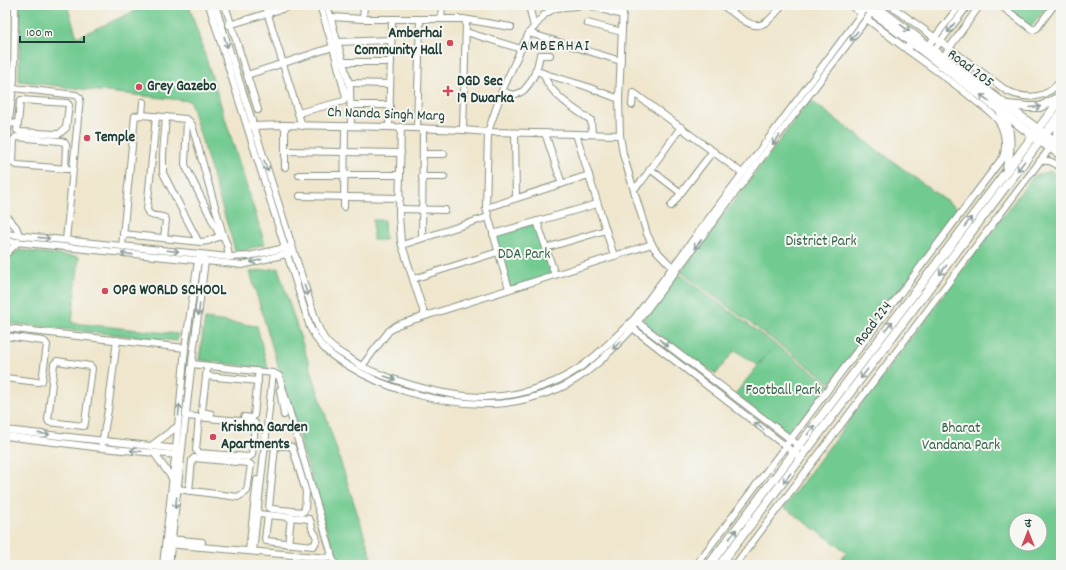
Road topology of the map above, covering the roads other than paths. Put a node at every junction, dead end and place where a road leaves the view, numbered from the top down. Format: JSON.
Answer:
{"nodes":[{"id":1,"x":15,"y":5,"type":"edge"},
{"id":2,"x":225,"y":5,"type":"edge"},
{"id":3,"x":265,"y":5,"type":"edge"},
{"id":4,"x":295,"y":5,"type":"edge"},
{"id":5,"x":320,"y":5,"type":"edge"},
{"id":6,"x":327,"y":5,"type":"edge"},
{"id":7,"x":364,"y":5,"type":"edge"},
{"id":8,"x":442,"y":5,"type":"edge"},
{"id":9,"x":529,"y":5,"type":"edge"},
{"id":10,"x":587,"y":5,"type":"edge"},
{"id":11,"x":623,"y":5,"type":"edge"},
{"id":12,"x":722,"y":5,"type":"edge"},
{"id":13,"x":782,"y":5,"type":"edge"},
{"id":14,"x":850,"y":5,"type":"edge"},
{"id":15,"x":890,"y":5,"type":"edge"},
{"id":16,"x":960,"y":5,"type":"edge"},
{"id":17,"x":968,"y":5,"type":"edge"},
{"id":18,"x":980,"y":5,"type":"edge"},
{"id":19,"x":1000,"y":5,"type":"edge"},
{"id":20,"x":1054,"y":5,"type":"edge"},
{"id":21,"x":213,"y":7,"type":"edge"},
{"id":22,"x":559,"y":7,"type":"edge"},
{"id":23,"x":869,"y":9,"type":"edge"},
{"id":24,"x":268,"y":13,"type":"junction"},
{"id":25,"x":623,"y":15,"type":"junction"},
{"id":26,"x":331,"y":17,"type":"junction"},
{"id":27,"x":363,"y":19,"type":"junction"},
{"id":28,"x":392,"y":19,"type":"junction"},
{"id":29,"x":420,"y":19,"type":"junction"},
{"id":30,"x":441,"y":19,"type":"junction"},
{"id":31,"x":463,"y":19,"type":"junction"},
{"id":32,"x":587,"y":23,"type":"dead end"},
{"id":33,"x":231,"y":25,"type":"junction"},
{"id":34,"x":222,"y":27,"type":"junction"},
{"id":35,"x":511,"y":27,"type":"dead end"},
{"id":36,"x":534,"y":27,"type":"junction"},
{"id":37,"x":466,"y":32,"type":"junction"},
{"id":38,"x":622,"y":32,"type":"junction"},
{"id":39,"x":530,"y":33,"type":"junction"},
{"id":40,"x":935,"y":38,"type":"junction"},
{"id":41,"x":392,"y":40,"type":"junction"},
{"id":42,"x":909,"y":40,"type":"junction"},
{"id":43,"x":337,"y":42,"type":"junction"},
{"id":44,"x":941,"y":42,"type":"junction"},
{"id":45,"x":333,"y":47,"type":"junction"},
{"id":46,"x":931,"y":48,"type":"junction"},
{"id":47,"x":949,"y":48,"type":"junction"},
{"id":48,"x":521,"y":49,"type":"junction"},
{"id":49,"x":909,"y":51,"type":"junction"},
{"id":50,"x":550,"y":55,"type":"dead end"},
{"id":51,"x":943,"y":57,"type":"junction"},
{"id":52,"x":621,"y":61,"type":"junction"},
{"id":53,"x":342,"y":62,"type":"junction"},
{"id":54,"x":391,"y":62,"type":"junction"},
{"id":55,"x":283,"y":63,"type":"junction"},
{"id":56,"x":538,"y":72,"type":"junction"},
{"id":57,"x":247,"y":75,"type":"junction"},
{"id":58,"x":1061,"y":80,"type":"edge"},
{"id":59,"x":349,"y":83,"type":"junction"},
{"id":60,"x":390,"y":84,"type":"junction"},
{"id":61,"x":13,"y":88,"type":"junction"},
{"id":62,"x":502,"y":91,"type":"junction"},
{"id":63,"x":1061,"y":96,"type":"edge"},
{"id":64,"x":1061,"y":99,"type":"edge"},
{"id":65,"x":619,"y":100,"type":"junction"},
{"id":66,"x":142,"y":102,"type":"dead end"},
{"id":67,"x":351,"y":105,"type":"junction"},
{"id":68,"x":390,"y":105,"type":"junction"},
{"id":69,"x":632,"y":105,"type":"dead end"},
{"id":70,"x":1006,"y":105,"type":"junction"},
{"id":71,"x":998,"y":108,"type":"junction"},
{"id":72,"x":258,"y":110,"type":"dead end"},
{"id":73,"x":298,"y":113,"type":"junction"},
{"id":74,"x":1060,"y":114,"type":"edge"},
{"id":75,"x":142,"y":115,"type":"junction"},
{"id":76,"x":156,"y":117,"type":"junction"},
{"id":77,"x":166,"y":118,"type":"junction"},
{"id":78,"x":188,"y":120,"type":"junction"},
{"id":79,"x":9,"y":123,"type":"junction"},
{"id":80,"x":18,"y":124,"type":"junction"},
{"id":81,"x":285,"y":125,"type":"junction"},
{"id":82,"x":250,"y":126,"type":"junction"},
{"id":83,"x":302,"y":126,"type":"junction"},
{"id":84,"x":348,"y":126,"type":"junction"},
{"id":85,"x":389,"y":127,"type":"junction"},
{"id":86,"x":402,"y":127,"type":"junction"},
{"id":87,"x":420,"y":128,"type":"junction"},
{"id":88,"x":681,"y":128,"type":"junction"},
{"id":89,"x":463,"y":130,"type":"junction"},
{"id":90,"x":488,"y":132,"type":"junction"},
{"id":91,"x":515,"y":133,"type":"junction"},
{"id":92,"x":546,"y":133,"type":"junction"},
{"id":93,"x":576,"y":134,"type":"junction"},
{"id":94,"x":592,"y":134,"type":"junction"},
{"id":95,"x":620,"y":135,"type":"junction"},
{"id":96,"x":1039,"y":135,"type":"junction"},
{"id":97,"x":1060,"y":140,"type":"edge"},
{"id":98,"x":1050,"y":148,"type":"junction"},
{"id":99,"x":285,"y":151,"type":"junction"},
{"id":100,"x":713,"y":151,"type":"junction"},
{"id":101,"x":345,"y":152,"type":"junction"},
{"id":102,"x":401,"y":153,"type":"junction"},
{"id":103,"x":422,"y":154,"type":"junction"},
{"id":104,"x":444,"y":154,"type":"dead end"},
{"id":105,"x":5,"y":155,"type":"edge"},
{"id":106,"x":1061,"y":156,"type":"edge"},
{"id":107,"x":5,"y":161,"type":"edge"},
{"id":108,"x":1040,"y":161,"type":"junction"},
{"id":109,"x":13,"y":162,"type":"junction"},
{"id":110,"x":284,"y":167,"type":"dead end"},
{"id":111,"x":65,"y":168,"type":"junction"},
{"id":112,"x":1061,"y":168,"type":"edge"},
{"id":113,"x":73,"y":169,"type":"junction"},
{"id":114,"x":650,"y":169,"type":"junction"},
{"id":115,"x":1007,"y":170,"type":"junction"},
{"id":116,"x":742,"y":173,"type":"junction"},
{"id":117,"x":299,"y":175,"type":"dead end"},
{"id":118,"x":345,"y":175,"type":"junction"},
{"id":119,"x":400,"y":175,"type":"junction"},
{"id":120,"x":588,"y":175,"type":"junction"},
{"id":121,"x":422,"y":176,"type":"junction"},
{"id":122,"x":444,"y":177,"type":"dead end"},
{"id":123,"x":562,"y":184,"type":"junction"},
{"id":124,"x":634,"y":189,"type":"junction"},
{"id":125,"x":681,"y":193,"type":"junction"},
{"id":126,"x":300,"y":196,"type":"dead end"},
{"id":127,"x":344,"y":197,"type":"junction"},
{"id":128,"x":400,"y":198,"type":"junction"},
{"id":129,"x":516,"y":198,"type":"junction"},
{"id":130,"x":597,"y":204,"type":"junction"},
{"id":131,"x":670,"y":206,"type":"dead end"},
{"id":132,"x":344,"y":207,"type":"dead end"},
{"id":133,"x":486,"y":208,"type":"junction"},
{"id":134,"x":399,"y":209,"type":"junction"},
{"id":135,"x":422,"y":210,"type":"junction"},
{"id":136,"x":444,"y":210,"type":"dead end"},
{"id":137,"x":5,"y":215,"type":"edge"},
{"id":138,"x":488,"y":217,"type":"junction"},
{"id":139,"x":537,"y":221,"type":"junction"},
{"id":140,"x":606,"y":230,"type":"junction"},
{"id":141,"x":5,"y":234,"type":"edge"},
{"id":142,"x":123,"y":234,"type":"junction"},
{"id":143,"x":493,"y":234,"type":"junction"},
{"id":144,"x":19,"y":235,"type":"junction"},
{"id":145,"x":222,"y":235,"type":"junction"},
{"id":146,"x":164,"y":238,"type":"junction"},
{"id":147,"x":422,"y":238,"type":"junction"},
{"id":148,"x":66,"y":240,"type":"junction"},
{"id":149,"x":5,"y":241,"type":"edge"},
{"id":150,"x":198,"y":241,"type":"junction"},
{"id":151,"x":18,"y":242,"type":"junction"},
{"id":152,"x":652,"y":244,"type":"junction"},
{"id":153,"x":402,"y":245,"type":"junction"},
{"id":154,"x":122,"y":246,"type":"junction"},
{"id":155,"x":546,"y":248,"type":"junction"},
{"id":156,"x":290,"y":250,"type":"junction"},
{"id":157,"x":498,"y":252,"type":"junction"},
{"id":158,"x":5,"y":255,"type":"edge"},
{"id":159,"x":201,"y":255,"type":"junction"},
{"id":160,"x":614,"y":256,"type":"junction"},
{"id":161,"x":229,"y":257,"type":"junction"},
{"id":162,"x":201,"y":261,"type":"junction"},
{"id":163,"x":674,"y":269,"type":"junction"},
{"id":164,"x":555,"y":275,"type":"junction"},
{"id":165,"x":413,"y":280,"type":"junction"},
{"id":166,"x":509,"y":289,"type":"junction"},
{"id":167,"x":425,"y":316,"type":"junction"},
{"id":168,"x":633,"y":324,"type":"junction"},
{"id":169,"x":5,"y":328,"type":"edge"},
{"id":170,"x":5,"y":336,"type":"edge"},
{"id":171,"x":117,"y":340,"type":"junction"},
{"id":172,"x":185,"y":348,"type":"junction"},
{"id":173,"x":192,"y":366,"type":"junction"},
{"id":174,"x":362,"y":366,"type":"junction"},
{"id":175,"x":374,"y":372,"type":"junction"},
{"id":176,"x":206,"y":373,"type":"junction"},
{"id":177,"x":272,"y":376,"type":"junction"},
{"id":178,"x":5,"y":378,"type":"edge"},
{"id":179,"x":258,"y":378,"type":"junction"},
{"id":180,"x":372,"y":378,"type":"junction"},
{"id":181,"x":284,"y":415,"type":"dead end"},
{"id":182,"x":186,"y":416,"type":"junction"},
{"id":183,"x":199,"y":417,"type":"junction"},
{"id":184,"x":255,"y":423,"type":"junction"},
{"id":185,"x":63,"y":424,"type":"junction"},
{"id":186,"x":264,"y":424,"type":"junction"},
{"id":187,"x":71,"y":425,"type":"junction"},
{"id":188,"x":178,"y":426,"type":"junction"},
{"id":189,"x":5,"y":430,"type":"edge"},
{"id":190,"x":5,"y":436,"type":"edge"},
{"id":191,"x":62,"y":436,"type":"junction"},
{"id":192,"x":69,"y":437,"type":"junction"},
{"id":193,"x":103,"y":440,"type":"junction"},
{"id":194,"x":790,"y":440,"type":"junction"},
{"id":195,"x":151,"y":446,"type":"junction"},
{"id":196,"x":265,"y":446,"type":"junction"},
{"id":197,"x":275,"y":446,"type":"junction"},
{"id":198,"x":786,"y":447,"type":"junction"},
{"id":199,"x":102,"y":448,"type":"junction"},
{"id":200,"x":179,"y":452,"type":"junction"},
{"id":201,"x":800,"y":452,"type":"junction"},
{"id":202,"x":154,"y":453,"type":"junction"},
{"id":203,"x":172,"y":478,"type":"junction"},
{"id":204,"x":178,"y":489,"type":"junction"},
{"id":205,"x":189,"y":490,"type":"junction"},
{"id":206,"x":258,"y":514,"type":"junction"},
{"id":207,"x":268,"y":515,"type":"junction"},
{"id":208,"x":291,"y":517,"type":"junction"},
{"id":209,"x":750,"y":526,"type":"junction"},
{"id":210,"x":759,"y":533,"type":"junction"},
{"id":211,"x":168,"y":541,"type":"junction"},
{"id":212,"x":288,"y":544,"type":"junction"},
{"id":213,"x":251,"y":549,"type":"junction"},
{"id":214,"x":331,"y":554,"type":"junction"},
{"id":215,"x":163,"y":565,"type":"edge"},
{"id":216,"x":169,"y":565,"type":"edge"},
{"id":217,"x":335,"y":565,"type":"edge"},
{"id":218,"x":696,"y":565,"type":"edge"},
{"id":219,"x":709,"y":565,"type":"edge"},
{"id":220,"x":720,"y":565,"type":"edge"},
{"id":221,"x":735,"y":565,"type":"edge"}],
"edges":[{"from":1,"to":61,"type":"street"},
{"from":2,"to":33,"type":"street"},
{"from":3,"to":24,"type":"street"},
{"from":4,"to":24,"type":"street"},
{"from":5,"to":45,"type":"street"},
{"from":6,"to":26,"type":"street"},
{"from":7,"to":27,"type":"street"},
{"from":8,"to":30,"type":"street"},
{"from":9,"to":36,"type":"street"},
{"from":10,"to":22,"type":"street"},
{"from":10,"to":25,"type":"street"},
{"from":11,"to":25,"type":"street"},
{"from":12,"to":13,"type":"street"},
{"from":14,"to":23,"type":"street"},
{"from":15,"to":40,"type":"street"},
{"from":16,"to":40,"type":"street"},
{"from":17,"to":44,"type":"street","one_way":true},
{"from":18,"to":47,"type":"street"},
{"from":19,"to":20,"type":"street"},
{"from":21,"to":34,"type":"street"},
{"from":21,"to":82,"type":"street"},
{"from":22,"to":36,"type":"street"},
{"from":23,"to":42,"type":"main road","name":"Road 205"},
{"from":23,"to":46,"type":"main road","name":"Road 205","one_way":true},
{"from":23,"to":49,"type":"street"},
{"from":23,"to":116,"type":"street"},
{"from":23,"to":163,"type":"street","one_way":true},
{"from":24,"to":33,"type":"street"},
{"from":24,"to":55,"type":"street"},
{"from":25,"to":38,"type":"street"},
{"from":26,"to":27,"type":"street"},
{"from":26,"to":43,"type":"street"},
{"from":27,"to":28,"type":"street"},
{"from":28,"to":29,"type":"street"},
{"from":28,"to":41,"type":"street"},
{"from":29,"to":30,"type":"street"},
{"from":29,"to":87,"type":"street"},
{"from":30,"to":31,"type":"street"},
{"from":31,"to":35,"type":"street"},
{"from":31,"to":37,"type":"street"},
{"from":32,"to":38,"type":"street"},
{"from":33,"to":34,"type":"street"},
{"from":33,"to":57,"type":"street"},
{"from":34,"to":82,"type":"street","one_way":true},
{"from":36,"to":39,"type":"street"},
{"from":37,"to":48,"type":"street"},
{"from":37,"to":89,"type":"street"},
{"from":38,"to":52,"type":"street"},
{"from":39,"to":48,"type":"street"},
{"from":39,"to":52,"type":"street"},
{"from":40,"to":44,"type":"street"},
{"from":40,"to":46,"type":"street"},
{"from":41,"to":43,"type":"street"},
{"from":41,"to":54,"type":"street"},
{"from":42,"to":49,"type":"street"},
{"from":71,"to":42,"type":"main road","name":"Road 205","one_way":true},
{"from":43,"to":53,"type":"street"},
{"from":44,"to":46,"type":"street"},
{"from":44,"to":47,"type":"street"},
{"from":45,"to":55,"type":"street"},
{"from":45,"to":73,"type":"street"},
{"from":46,"to":51,"type":"main road","name":"Road 205"},
{"from":47,"to":51,"type":"street"},
{"from":47,"to":58,"type":"street"},
{"from":48,"to":62,"type":"street"},
{"from":49,"to":194,"type":"street"},
{"from":50,"to":56,"type":"street"},
{"from":51,"to":70,"type":"main road","name":"Road 205"},
{"from":52,"to":65,"type":"street"},
{"from":53,"to":54,"type":"street"},
{"from":53,"to":59,"type":"street"},
{"from":54,"to":60,"type":"street"},
{"from":55,"to":57,"type":"street"},
{"from":55,"to":73,"type":"street"},
{"from":56,"to":62,"type":"street"},
{"from":56,"to":65,"type":"street"},
{"from":56,"to":94,"type":"street"},
{"from":57,"to":72,"type":"street"},
{"from":59,"to":60,"type":"street"},
{"from":59,"to":67,"type":"street"},
{"from":60,"to":68,"type":"street"},
{"from":61,"to":79,"type":"street"},
{"from":61,"to":113,"type":"street"},
{"from":62,"to":90,"type":"street"},
{"from":70,"to":63,"type":"main road","one_way":true},
{"from":64,"to":96,"type":"main road","name":"Road 224"},
{"from":65,"to":95,"type":"street"},
{"from":66,"to":75,"type":"street"},
{"from":67,"to":68,"type":"street"},
{"from":67,"to":84,"type":"street"},
{"from":68,"to":85,"type":"street"},
{"from":69,"to":88,"type":"street"},
{"from":70,"to":96,"type":"main road","name":"Road 205"},
{"from":71,"to":96,"type":"main road","name":"Road 205"},
{"from":71,"to":115,"type":"main road"},
{"from":73,"to":83,"type":"street"},
{"from":74,"to":96,"type":"main road","name":"Road 224"},
{"from":74,"to":97,"type":"main road"},
{"from":75,"to":76,"type":"street"},
{"from":75,"to":142,"type":"street"},
{"from":76,"to":77,"type":"street"},
{"from":76,"to":146,"type":"street"},
{"from":77,"to":78,"type":"street"},
{"from":77,"to":150,"type":"street"},
{"from":78,"to":145,"type":"street"},
{"from":78,"to":145,"type":"street"},
{"from":79,"to":80,"type":"street"},
{"from":79,"to":105,"type":"street"},
{"from":80,"to":80,"type":"street"},
{"from":81,"to":82,"type":"street","name":"Ch Nanda Singh Marg"},
{"from":81,"to":83,"type":"street","name":"Ch Nanda Singh Marg"},
{"from":81,"to":99,"type":"street"},
{"from":82,"to":156,"type":"street"},
{"from":83,"to":84,"type":"street","name":"Ch Nanda Singh Marg"},
{"from":84,"to":85,"type":"street","name":"Ch Nanda Singh Marg"},
{"from":84,"to":101,"type":"street"},
{"from":85,"to":86,"type":"street","name":"Ch Nanda Singh Marg"},
{"from":86,"to":87,"type":"street","name":"Ch Nanda Singh Marg"},
{"from":86,"to":102,"type":"street"},
{"from":87,"to":89,"type":"street","name":"Ch Nanda Singh Marg"},
{"from":87,"to":103,"type":"street"},
{"from":88,"to":100,"type":"street"},
{"from":88,"to":114,"type":"street"},
{"from":89,"to":90,"type":"street","name":"Ch Nanda Singh Marg"},
{"from":90,"to":91,"type":"street","name":"Ch Nanda Singh Marg"},
{"from":90,"to":133,"type":"street"},
{"from":91,"to":92,"type":"street","name":"Ch Nanda Singh Marg"},
{"from":91,"to":129,"type":"street"},
{"from":92,"to":93,"type":"street","name":"Ch Nanda Singh Marg"},
{"from":92,"to":123,"type":"street"},
{"from":93,"to":94,"type":"street","name":"Ch Nanda Singh Marg"},
{"from":93,"to":120,"type":"street"},
{"from":94,"to":95,"type":"street","name":"Ch Nanda Singh Marg"},
{"from":95,"to":124,"type":"street"},
{"from":96,"to":97,"type":"main road","name":"Road 205"},
{"from":96,"to":98,"type":"main road","name":"Road 205"},
{"from":96,"to":115,"type":"main road","name":"Road 224"},
{"from":96,"to":201,"type":"main road","name":"Road 224","one_way":true},
{"from":98,"to":106,"type":"main road","name":"Road 205"},
{"from":98,"to":108,"type":"street"},
{"from":99,"to":101,"type":"street"},
{"from":99,"to":110,"type":"street"},
{"from":100,"to":116,"type":"street"},
{"from":100,"to":125,"type":"street"},
{"from":101,"to":102,"type":"street"},
{"from":101,"to":118,"type":"street"},
{"from":102,"to":119,"type":"street"},
{"from":103,"to":104,"type":"street"},
{"from":103,"to":121,"type":"street"},
{"from":107,"to":109,"type":"street"},
{"from":108,"to":112,"type":"street"},
{"from":108,"to":210,"type":"street"},
{"from":109,"to":111,"type":"street"},
{"from":109,"to":111,"type":"street"},
{"from":111,"to":113,"type":"street"},
{"from":113,"to":148,"type":"street"},
{"from":114,"to":124,"type":"street"},
{"from":114,"to":125,"type":"street"},
{"from":201,"to":115,"type":"main road","name":"Road 224","one_way":true},
{"from":116,"to":163,"type":"street"},
{"from":117,"to":118,"type":"street"},
{"from":118,"to":119,"type":"street"},
{"from":118,"to":127,"type":"street"},
{"from":119,"to":128,"type":"street"},
{"from":120,"to":123,"type":"street"},
{"from":120,"to":130,"type":"street"},
{"from":121,"to":122,"type":"street"},
{"from":121,"to":135,"type":"street"},
{"from":123,"to":129,"type":"street"},
{"from":124,"to":152,"type":"street"},
{"from":125,"to":131,"type":"street"},
{"from":126,"to":127,"type":"street"},
{"from":127,"to":128,"type":"street"},
{"from":127,"to":132,"type":"street"},
{"from":128,"to":134,"type":"street"},
{"from":129,"to":133,"type":"street"},
{"from":130,"to":139,"type":"street"},
{"from":130,"to":140,"type":"street"},
{"from":133,"to":138,"type":"street"},
{"from":134,"to":135,"type":"street"},
{"from":134,"to":153,"type":"street"},
{"from":135,"to":136,"type":"street"},
{"from":135,"to":147,"type":"street"},
{"from":137,"to":144,"type":"street"},
{"from":138,"to":143,"type":"street"},
{"from":138,"to":147,"type":"street"},
{"from":139,"to":143,"type":"street"},
{"from":139,"to":155,"type":"street"},
{"from":140,"to":155,"type":"street"},
{"from":140,"to":160,"type":"street"},
{"from":141,"to":144,"type":"street"},
{"from":142,"to":146,"type":"street"},
{"from":142,"to":154,"type":"street"},
{"from":143,"to":157,"type":"street"},
{"from":144,"to":148,"type":"street","one_way":true},
{"from":145,"to":150,"type":"street"},
{"from":145,"to":161,"type":"street"},
{"from":146,"to":150,"type":"street"},
{"from":147,"to":153,"type":"street"},
{"from":148,"to":154,"type":"street"},
{"from":149,"to":151,"type":"street"},
{"from":151,"to":158,"type":"street"},
{"from":162,"to":151,"type":"street","one_way":true},
{"from":152,"to":160,"type":"street"},
{"from":152,"to":163,"type":"street"},
{"from":153,"to":165,"type":"street"},
{"from":154,"to":159,"type":"street","one_way":true},
{"from":155,"to":164,"type":"street"},
{"from":156,"to":161,"type":"street"},
{"from":156,"to":162,"type":"street","one_way":true},
{"from":156,"to":174,"type":"street","one_way":true},
{"from":156,"to":180,"type":"street"},
{"from":157,"to":165,"type":"street"},
{"from":157,"to":166,"type":"street"},
{"from":159,"to":161,"type":"street"},
{"from":159,"to":162,"type":"street"},
{"from":160,"to":164,"type":"street"},
{"from":162,"to":172,"type":"street"},
{"from":162,"to":173,"type":"street","one_way":true},
{"from":163,"to":168,"type":"street"},
{"from":164,"to":166,"type":"street"},
{"from":165,"to":167,"type":"street"},
{"from":166,"to":167,"type":"street"},
{"from":167,"to":174,"type":"street"},
{"from":175,"to":168,"type":"street","one_way":true},
{"from":168,"to":180,"type":"street","one_way":true},
{"from":168,"to":194,"type":"street","one_way":true},
{"from":198,"to":168,"type":"street","one_way":true},
{"from":169,"to":171,"type":"street"},
{"from":170,"to":178,"type":"street"},
{"from":171,"to":172,"type":"street"},
{"from":171,"to":193,"type":"street"},
{"from":188,"to":172,"type":"street","one_way":true},
{"from":173,"to":176,"type":"street"},
{"from":173,"to":177,"type":"street"},
{"from":173,"to":182,"type":"street"},
{"from":174,"to":175,"type":"street"},
{"from":175,"to":180,"type":"street"},
{"from":176,"to":179,"type":"street"},
{"from":176,"to":179,"type":"street"},
{"from":177,"to":179,"type":"street"},
{"from":177,"to":181,"type":"street"},
{"from":177,"to":186,"type":"street"},
{"from":177,"to":196,"type":"street"},
{"from":177,"to":214,"type":"street"},
{"from":182,"to":183,"type":"street"},
{"from":182,"to":200,"type":"street"},
{"from":183,"to":184,"type":"street"},
{"from":183,"to":184,"type":"street"},
{"from":184,"to":186,"type":"street"},
{"from":185,"to":187,"type":"street"},
{"from":185,"to":187,"type":"street"},
{"from":185,"to":191,"type":"street"},
{"from":186,"to":213,"type":"street"},
{"from":187,"to":192,"type":"street"},
{"from":188,"to":195,"type":"street"},
{"from":188,"to":200,"type":"street"},
{"from":189,"to":191,"type":"street","one_way":true},
{"from":190,"to":199,"type":"street"},
{"from":191,"to":192,"type":"street"},
{"from":192,"to":193,"type":"street"},
{"from":193,"to":195,"type":"street"},
{"from":193,"to":199,"type":"street"},
{"from":194,"to":198,"type":"street"},
{"from":194,"to":201,"type":"street"},
{"from":195,"to":200,"type":"street"},
{"from":196,"to":197,"type":"street"},
{"from":196,"to":206,"type":"street"},
{"from":197,"to":197,"type":"street"},
{"from":198,"to":201,"type":"street"},
{"from":198,"to":218,"type":"street"},
{"from":202,"to":199,"type":"street","one_way":true},
{"from":200,"to":202,"type":"street"},
{"from":200,"to":203,"type":"street"},
{"from":200,"to":204,"type":"street"},
{"from":201,"to":209,"type":"main road","name":"Road 224","one_way":true},
{"from":219,"to":201,"type":"main road","name":"Road 224","one_way":true},
{"from":202,"to":203,"type":"street"},
{"from":203,"to":211,"type":"street"},
{"from":204,"to":205,"type":"street"},
{"from":204,"to":211,"type":"street","one_way":true},
{"from":205,"to":205,"type":"street"},
{"from":206,"to":207,"type":"street"},
{"from":206,"to":213,"type":"street"},
{"from":207,"to":208,"type":"street"},
{"from":207,"to":212,"type":"street"},
{"from":208,"to":212,"type":"street"},
{"from":208,"to":212,"type":"street"},
{"from":209,"to":210,"type":"street"},
{"from":209,"to":220,"type":"main road","name":"Road 224"},
{"from":210,"to":221,"type":"street"},
{"from":211,"to":213,"type":"street"},
{"from":211,"to":215,"type":"street"},
{"from":211,"to":216,"type":"street"},
{"from":213,"to":214,"type":"street"},
{"from":214,"to":217,"type":"street"}]}
